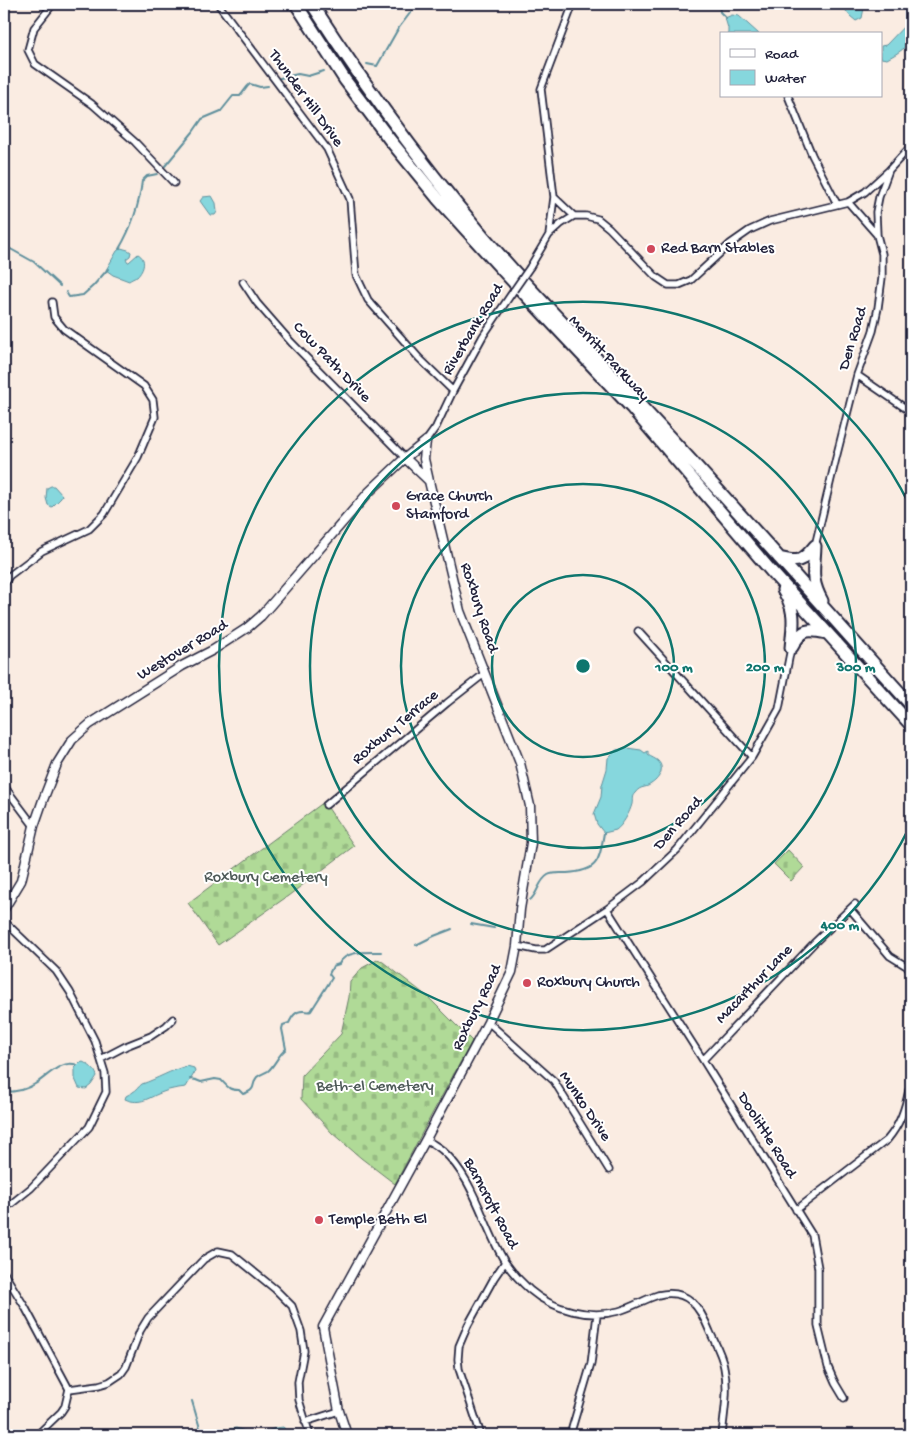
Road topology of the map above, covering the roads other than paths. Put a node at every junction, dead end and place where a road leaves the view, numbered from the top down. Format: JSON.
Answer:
{"nodes":[{"id":1,"x":53,"y":4,"type":"edge"},
{"id":2,"x":218,"y":4,"type":"edge"},
{"id":3,"x":296,"y":4,"type":"edge"},
{"id":4,"x":312,"y":4,"type":"edge"},
{"id":5,"x":573,"y":4,"type":"edge"},
{"id":6,"x":789,"y":98,"type":"edge"},
{"id":7,"x":911,"y":146,"type":"edge"},
{"id":8,"x":889,"y":170,"type":"junction"},
{"id":9,"x":174,"y":183,"type":"dead end"},
{"id":10,"x":554,"y":197,"type":"junction"},
{"id":11,"x":848,"y":202,"type":"junction"},
{"id":12,"x":837,"y":204,"type":"junction"},
{"id":13,"x":574,"y":216,"type":"junction"},
{"id":14,"x":549,"y":235,"type":"junction"},
{"id":15,"x":877,"y":235,"type":"junction"},
{"id":16,"x":243,"y":282,"type":"dead end"},
{"id":17,"x":52,"y":302,"type":"dead end"},
{"id":18,"x":857,"y":376,"type":"junction"},
{"id":19,"x":453,"y":391,"type":"junction"},
{"id":20,"x":911,"y":412,"type":"edge"},
{"id":21,"x":426,"y":441,"type":"junction"},
{"id":22,"x":405,"y":458,"type":"junction"},
{"id":23,"x":429,"y":481,"type":"junction"},
{"id":24,"x":815,"y":546,"type":"junction"},
{"id":25,"x":779,"y":558,"type":"junction"},
{"id":26,"x":771,"y":571,"type":"junction"},
{"id":27,"x":4,"y":584,"type":"edge"},
{"id":28,"x":830,"y":615,"type":"junction"},
{"id":29,"x":638,"y":631,"type":"dead end"},
{"id":30,"x":828,"y":633,"type":"junction"},
{"id":31,"x":791,"y":648,"type":"junction"},
{"id":32,"x":484,"y":674,"type":"junction"},
{"id":33,"x":911,"y":705,"type":"edge"},
{"id":34,"x":911,"y":725,"type":"edge"},
{"id":35,"x":752,"y":757,"type":"junction"},
{"id":36,"x":4,"y":786,"type":"edge"},
{"id":37,"x":326,"y":804,"type":"dead end"},
{"id":38,"x":34,"y":826,"type":"junction"},
{"id":39,"x":855,"y":904,"type":"dead end"},
{"id":40,"x":607,"y":908,"type":"junction"},
{"id":41,"x":4,"y":909,"type":"edge"},
{"id":42,"x":850,"y":909,"type":"junction"},
{"id":43,"x":4,"y":922,"type":"edge"},
{"id":44,"x":517,"y":946,"type":"junction"},
{"id":45,"x":911,"y":969,"type":"edge"},
{"id":46,"x":173,"y":1019,"type":"dead end"},
{"id":47,"x":488,"y":1022,"type":"junction"},
{"id":48,"x":101,"y":1059,"type":"junction"},
{"id":49,"x":703,"y":1060,"type":"junction"},
{"id":50,"x":909,"y":1090,"type":"dead end"},
{"id":51,"x":426,"y":1139,"type":"junction"},
{"id":52,"x":609,"y":1170,"type":"dead end"},
{"id":53,"x":11,"y":1204,"type":"dead end"},
{"id":54,"x":796,"y":1210,"type":"junction"},
{"id":55,"x":505,"y":1262,"type":"junction"},
{"id":56,"x":4,"y":1273,"type":"edge"},
{"id":57,"x":596,"y":1315,"type":"junction"},
{"id":58,"x":69,"y":1389,"type":"junction"},
{"id":59,"x":844,"y":1398,"type":"dead end"},
{"id":60,"x":339,"y":1411,"type":"junction"},
{"id":61,"x":305,"y":1422,"type":"junction"},
{"id":62,"x":37,"y":1435,"type":"edge"},
{"id":63,"x":310,"y":1435,"type":"edge"},
{"id":64,"x":347,"y":1435,"type":"edge"},
{"id":65,"x":481,"y":1435,"type":"edge"},
{"id":66,"x":570,"y":1435,"type":"edge"},
{"id":67,"x":722,"y":1435,"type":"edge"}],
"edges":[{"from":1,"to":9,"type":"street"},
{"from":2,"to":19,"type":"street","name":"Thunder Hill Drive"},
{"from":3,"to":26,"type":"highway","name":"Merritt Parkway"},
{"from":4,"to":25,"type":"highway","name":"Merritt Parkway"},
{"from":5,"to":10,"type":"street","name":"Riverbank Road"},
{"from":6,"to":12,"type":"street"},
{"from":7,"to":8,"type":"street","name":"Den Road"},
{"from":8,"to":11,"type":"street"},
{"from":8,"to":15,"type":"street","name":"Den Road"},
{"from":10,"to":13,"type":"street"},
{"from":10,"to":14,"type":"street","name":"Riverbank Road"},
{"from":11,"to":12,"type":"street"},
{"from":11,"to":15,"type":"street"},
{"from":12,"to":13,"type":"street"},
{"from":13,"to":14,"type":"street","name":"Riverbank Road"},
{"from":14,"to":19,"type":"street","name":"Riverbank Road","bridge":true},
{"from":15,"to":18,"type":"street","name":"Den Road"},
{"from":16,"to":22,"type":"street","name":"Cow Path Drive"},
{"from":17,"to":27,"type":"street"},
{"from":18,"to":20,"type":"street"},
{"from":18,"to":24,"type":"street","name":"Den Road"},
{"from":19,"to":21,"type":"street","name":"Riverbank Road"},
{"from":21,"to":22,"type":"street","name":"Westover Road"},
{"from":21,"to":23,"type":"street","name":"Roxbury Road"},
{"from":22,"to":23,"type":"street"},
{"from":22,"to":38,"type":"street","name":"Westover Road"},
{"from":23,"to":32,"type":"street","name":"Roxbury Road"},
{"from":24,"to":25,"type":"highway"},
{"from":24,"to":28,"type":"highway"},
{"from":25,"to":28,"type":"highway","name":"Merritt Parkway"},
{"from":26,"to":30,"type":"highway","name":"Merritt Parkway"},
{"from":26,"to":31,"type":"highway"},
{"from":28,"to":33,"type":"highway","name":"Merritt Parkway"},
{"from":29,"to":35,"type":"street"},
{"from":30,"to":31,"type":"highway"},
{"from":30,"to":34,"type":"highway","name":"Merritt Parkway"},
{"from":31,"to":35,"type":"street","name":"Den Road"},
{"from":32,"to":37,"type":"street","name":"Roxbury Terrace"},
{"from":32,"to":44,"type":"street","name":"Roxbury Road"},
{"from":35,"to":40,"type":"street","name":"Den Road"},
{"from":36,"to":38,"type":"street"},
{"from":38,"to":41,"type":"street","name":"Westover Road"},
{"from":39,"to":42,"type":"street","name":"Macarthur Lane"},
{"from":40,"to":44,"type":"street","name":"Den Road"},
{"from":40,"to":49,"type":"street","name":"Doolittle Road"},
{"from":42,"to":45,"type":"street"},
{"from":42,"to":49,"type":"street","name":"Macarthur Lane"},
{"from":43,"to":48,"type":"street"},
{"from":44,"to":47,"type":"street","name":"Roxbury Road"},
{"from":46,"to":48,"type":"street"},
{"from":47,"to":51,"type":"street","name":"Roxbury Road"},
{"from":47,"to":52,"type":"street","name":"Munko Drive"},
{"from":48,"to":53,"type":"street"},
{"from":49,"to":54,"type":"street","name":"Doolittle Road"},
{"from":50,"to":54,"type":"street"},
{"from":51,"to":55,"type":"street","name":"Barncroft Road"},
{"from":51,"to":60,"type":"street","name":"Roxbury Road"},
{"from":54,"to":59,"type":"street","name":"Doolittle Road"},
{"from":55,"to":57,"type":"street","name":"Barncroft Road"},
{"from":55,"to":65,"type":"street","name":"Barncroft Road"},
{"from":56,"to":58,"type":"street"},
{"from":57,"to":66,"type":"street"},
{"from":57,"to":67,"type":"street","name":"Barncroft Road"},
{"from":58,"to":61,"type":"street"},
{"from":58,"to":62,"type":"street"},
{"from":60,"to":61,"type":"street"},
{"from":60,"to":64,"type":"street","name":"Roxbury Road"},
{"from":61,"to":63,"type":"street"}]}
